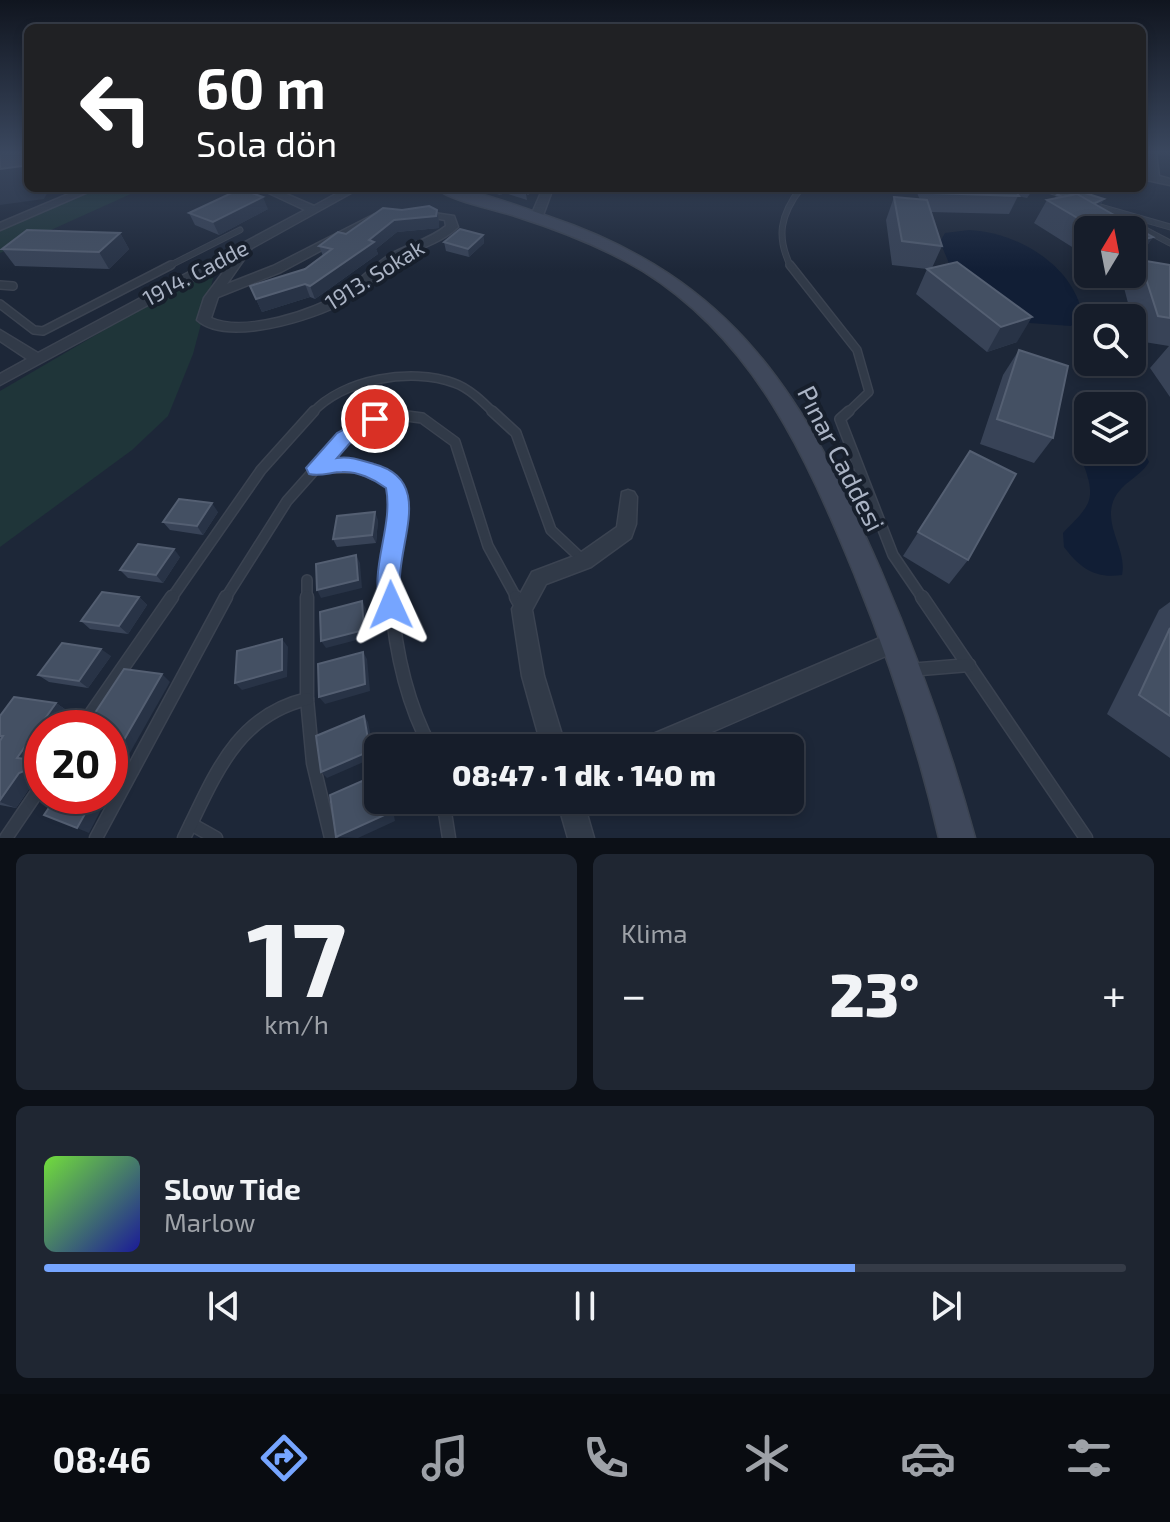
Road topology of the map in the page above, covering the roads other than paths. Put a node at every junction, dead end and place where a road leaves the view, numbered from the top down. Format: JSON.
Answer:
{"nodes":[{"id":1,"x":82,"y":192,"type":"edge"},
{"id":2,"x":273,"y":192,"type":"edge"},
{"id":3,"x":347,"y":192,"type":"edge"},
{"id":4,"x":456,"y":192,"type":"edge"},
{"id":5,"x":546,"y":192,"type":"edge"},
{"id":6,"x":798,"y":192,"type":"edge"},
{"id":7,"x":1055,"y":192,"type":"edge"},
{"id":8,"x":1070,"y":197,"type":"edge"},
{"id":9,"x":1085,"y":202,"type":"edge"},
{"id":10,"x":1099,"y":206,"type":"junction"},
{"id":11,"x":314,"y":210,"type":"junction"},
{"id":12,"x":536,"y":218,"type":"junction"},
{"id":13,"x":0,"y":227,"type":"edge"},
{"id":14,"x":1170,"y":227,"type":"edge"},
{"id":15,"x":240,"y":230,"type":"dead end"},
{"id":16,"x":251,"y":242,"type":"junction"},
{"id":17,"x":1170,"y":243,"type":"edge"},
{"id":18,"x":0,"y":285,"type":"edge"},
{"id":19,"x":13,"y":286,"type":"dead end"},
{"id":20,"x":214,"y":294,"type":"junction"},
{"id":21,"x":0,"y":304,"type":"edge"},
{"id":22,"x":0,"y":334,"type":"edge"},
{"id":23,"x":36,"y":359,"type":"junction"},
{"id":24,"x":0,"y":380,"type":"edge"},
{"id":25,"x":316,"y":468,"type":"junction"},
{"id":26,"x":628,"y":497,"type":"dead end"},
{"id":27,"x":584,"y":561,"type":"junction"},
{"id":28,"x":307,"y":580,"type":"dead end"},
{"id":29,"x":522,"y":609,"type":"junction"},
{"id":30,"x":894,"y":642,"type":"junction"},
{"id":31,"x":969,"y":665,"type":"junction"},
{"id":32,"x":905,"y":670,"type":"junction"},
{"id":33,"x":307,"y":699,"type":"junction"},
{"id":34,"x":94,"y":710,"type":"edge"},
{"id":35,"x":423,"y":734,"type":"edge"},
{"id":36,"x":550,"y":734,"type":"edge"},
{"id":37,"x":680,"y":734,"type":"edge"},
{"id":38,"x":24,"y":812,"type":"edge"},
{"id":39,"x":445,"y":814,"type":"edge"},
{"id":40,"x":574,"y":814,"type":"edge"},
{"id":41,"x":191,"y":824,"type":"junction"},
{"id":42,"x":6,"y":838,"type":"edge"},
{"id":43,"x":96,"y":838,"type":"edge"},
{"id":44,"x":184,"y":838,"type":"edge"},
{"id":45,"x":216,"y":838,"type":"edge"},
{"id":46,"x":331,"y":838,"type":"edge"},
{"id":47,"x":449,"y":838,"type":"edge"},
{"id":48,"x":581,"y":838,"type":"edge"},
{"id":49,"x":957,"y":838,"type":"edge"},
{"id":50,"x":1086,"y":838,"type":"edge"}],
"edges":[{"from":1,"to":13,"type":"street"},
{"from":2,"to":11,"type":"street"},
{"from":3,"to":11,"type":"street","name":"1914. Cadde"},
{"from":4,"to":12,"type":"street","name":"Pınar Caddesi"},
{"from":5,"to":12,"type":"street"},
{"from":6,"to":31,"type":"lane"},
{"from":7,"to":8,"type":"lane"},
{"from":9,"to":10,"type":"lane"},
{"from":10,"to":14,"type":"lane"},
{"from":10,"to":17,"type":"lane"},
{"from":11,"to":16,"type":"street","name":"1914. Cadde"},
{"from":12,"to":30,"type":"street","name":"Pınar Caddesi"},
{"from":15,"to":21,"type":"lane"},
{"from":16,"to":20,"type":"street"},
{"from":16,"to":23,"type":"street","name":"1914. Cadde"},
{"from":18,"to":19,"type":"lane"},
{"from":20,"to":20,"type":"street","name":"1913. Sokak"},
{"from":22,"to":23,"type":"street"},
{"from":23,"to":24,"type":"street","name":"1914. Cadde"},
{"from":25,"to":29,"type":"lane"},
{"from":25,"to":35,"type":"lane"},
{"from":25,"to":43,"type":"lane"},
{"from":26,"to":27,"type":"street"},
{"from":27,"to":29,"type":"street"},
{"from":27,"to":34,"type":"lane"},
{"from":28,"to":33,"type":"lane"},
{"from":29,"to":36,"type":"street"},
{"from":30,"to":32,"type":"street","name":"Pınar Caddesi"},
{"from":30,"to":37,"type":"street"},
{"from":31,"to":32,"type":"lane"},
{"from":31,"to":50,"type":"lane"},
{"from":32,"to":49,"type":"street","name":"Pınar Caddesi"},
{"from":33,"to":41,"type":"lane"},
{"from":33,"to":46,"type":"lane"},
{"from":38,"to":42,"type":"lane"},
{"from":39,"to":47,"type":"lane"},
{"from":40,"to":48,"type":"street"},
{"from":41,"to":44,"type":"lane"},
{"from":41,"to":45,"type":"lane"}]}
